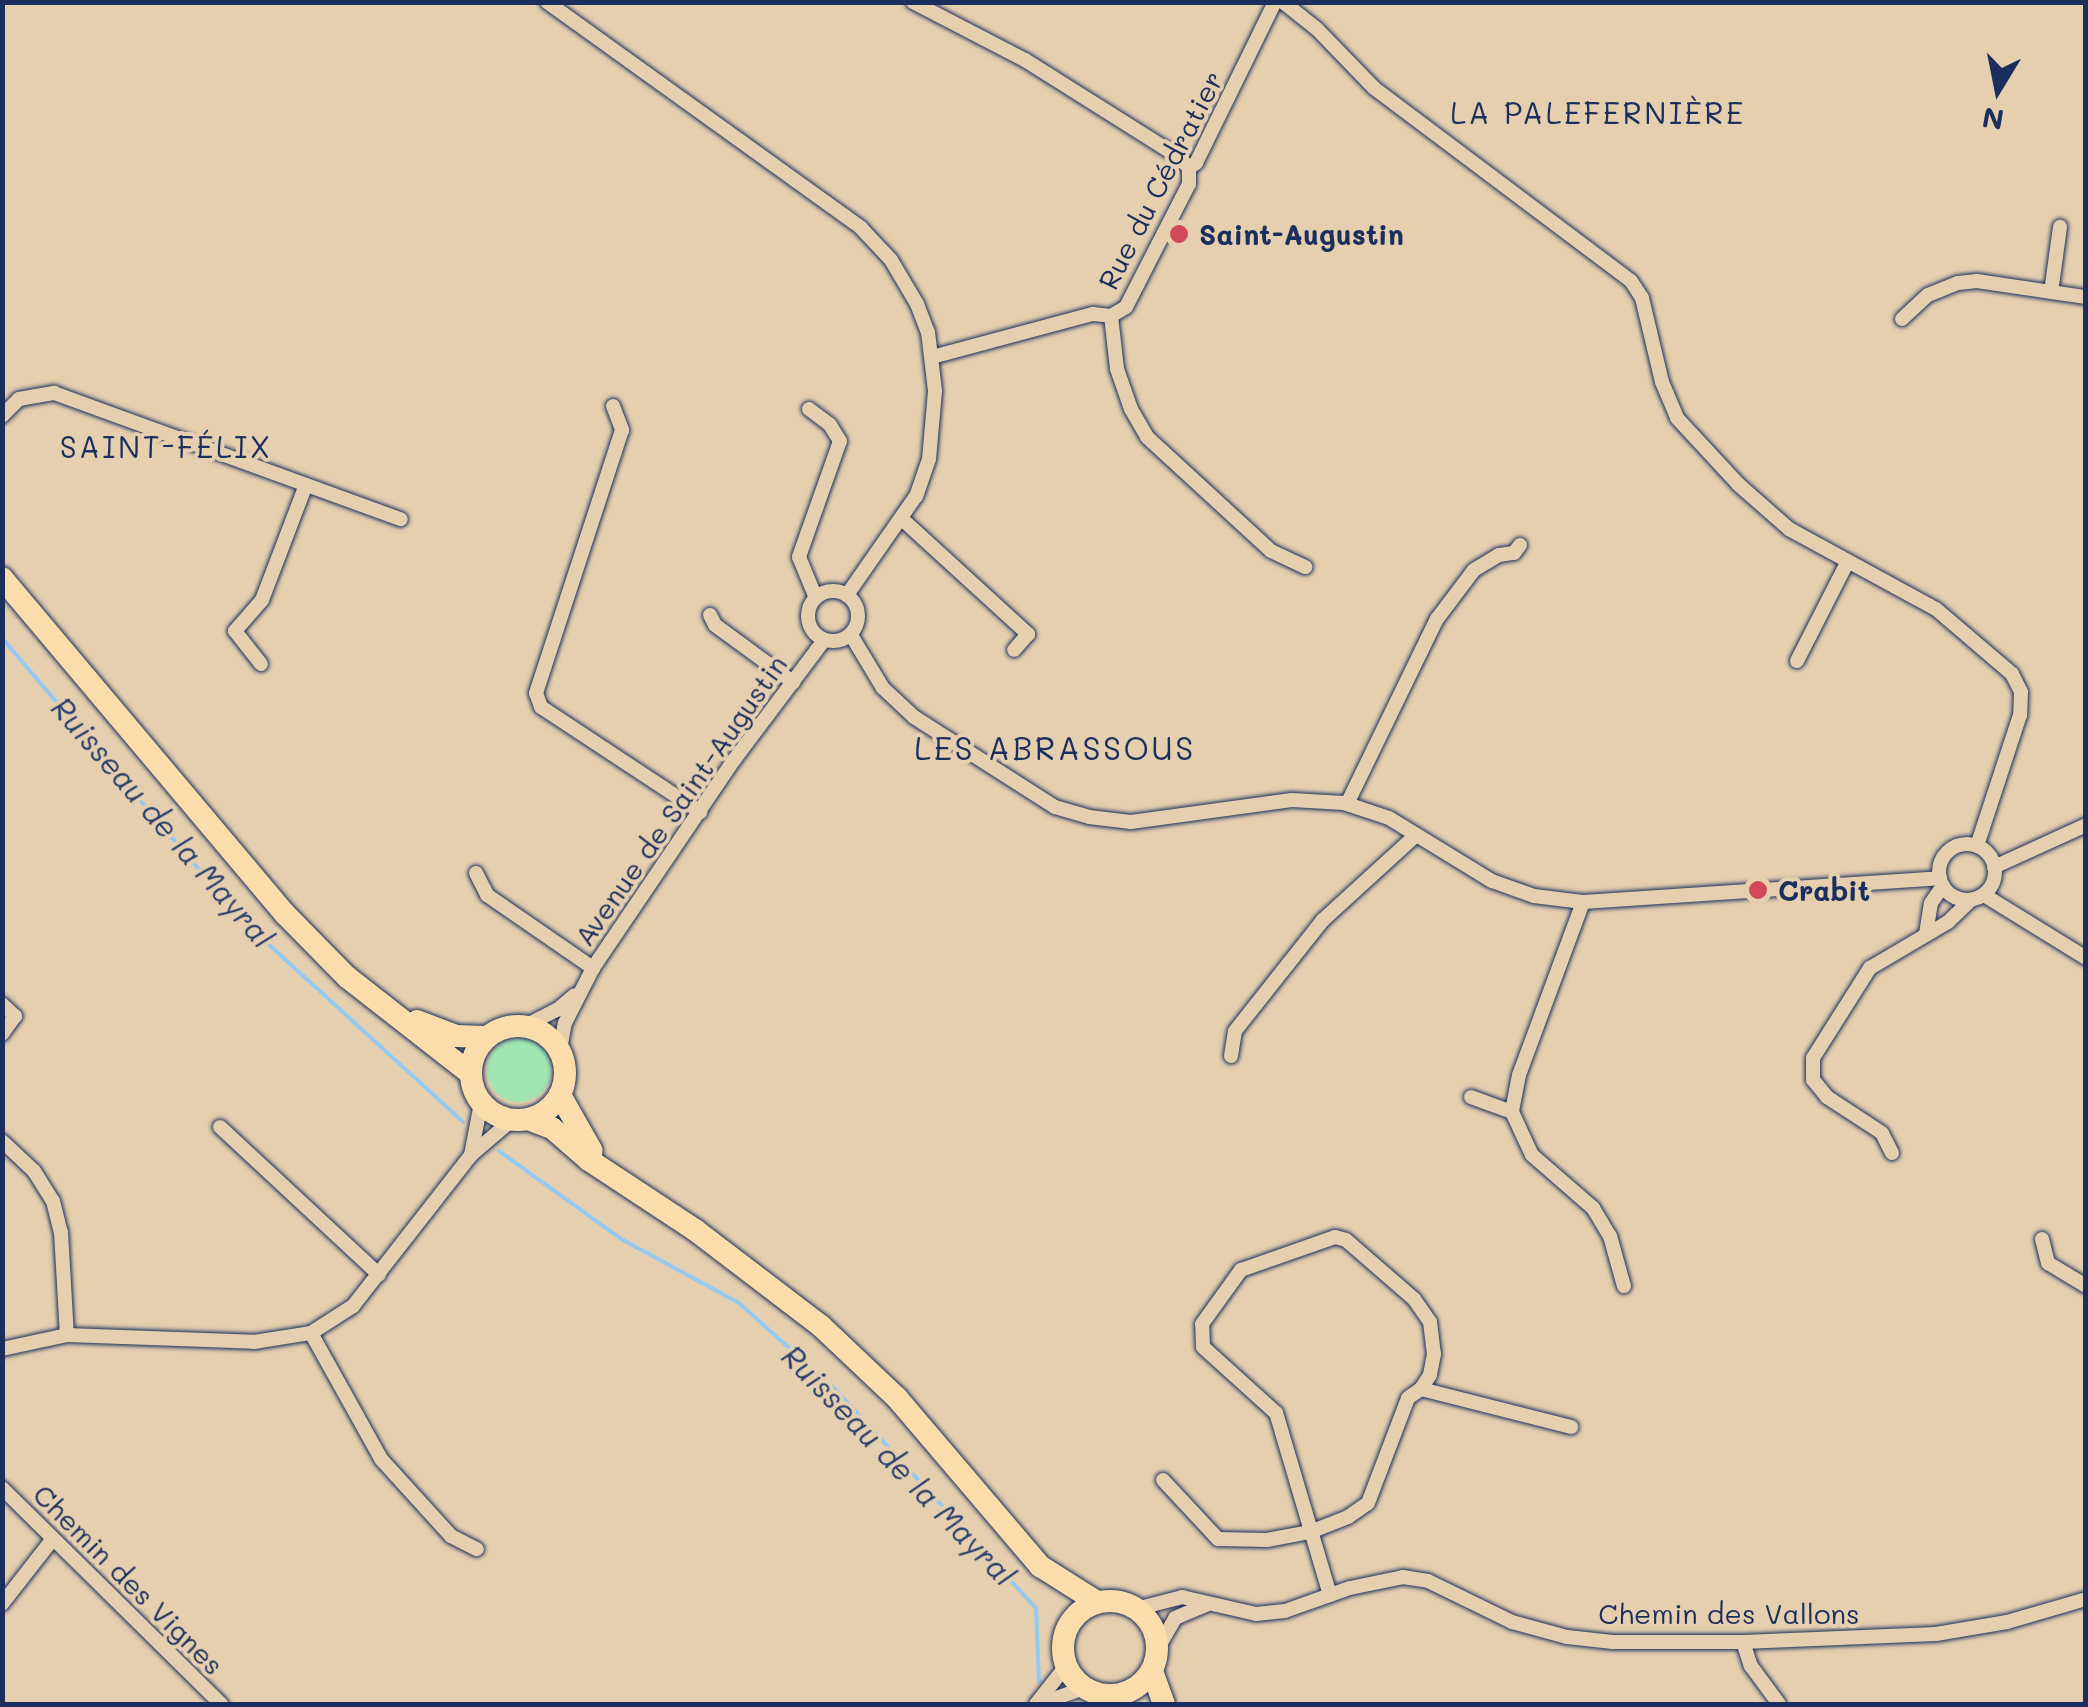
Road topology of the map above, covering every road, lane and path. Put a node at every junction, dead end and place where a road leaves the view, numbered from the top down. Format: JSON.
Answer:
{"nodes":[{"id":1,"x":547,"y":2,"type":"edge"},
{"id":2,"x":913,"y":2,"type":"edge"},
{"id":3,"x":1279,"y":2,"type":"edge"},
{"id":4,"x":1189,"y":168,"type":"junction"},
{"id":5,"x":2060,"y":227,"type":"dead end"},
{"id":6,"x":2051,"y":292,"type":"junction"},
{"id":7,"x":2086,"y":297,"type":"edge"},
{"id":8,"x":1112,"y":316,"type":"junction"},
{"id":9,"x":1902,"y":319,"type":"dead end"},
{"id":10,"x":932,"y":356,"type":"junction"},
{"id":11,"x":612,"y":406,"type":"dead end"},
{"id":12,"x":808,"y":410,"type":"dead end"},
{"id":13,"x":2,"y":416,"type":"edge"},
{"id":14,"x":306,"y":484,"type":"junction"},
{"id":15,"x":401,"y":519,"type":"dead end"},
{"id":16,"x":902,"y":519,"type":"junction"},
{"id":17,"x":1520,"y":545,"type":"dead end"},
{"id":18,"x":1847,"y":563,"type":"junction"},
{"id":19,"x":1305,"y":566,"type":"dead end"},
{"id":20,"x":2,"y":569,"type":"edge"},
{"id":21,"x":2,"y":578,"type":"edge"},
{"id":22,"x":847,"y":595,"type":"junction"},
{"id":23,"x":816,"y":598,"type":"junction"},
{"id":24,"x":710,"y":615,"type":"dead end"},
{"id":25,"x":37,"y":618,"type":"junction"},
{"id":26,"x":850,"y":635,"type":"junction"},
{"id":27,"x":824,"y":640,"type":"junction"},
{"id":28,"x":1014,"y":650,"type":"dead end"},
{"id":29,"x":1796,"y":661,"type":"dead end"},
{"id":30,"x":261,"y":664,"type":"dead end"},
{"id":31,"x":793,"y":682,"type":"junction"},
{"id":32,"x":1347,"y":804,"type":"junction"},
{"id":33,"x":700,"y":812,"type":"junction"},
{"id":34,"x":2084,"y":828,"type":"edge"},
{"id":35,"x":1415,"y":836,"type":"junction"},
{"id":36,"x":1977,"y":846,"type":"junction"},
{"id":37,"x":1994,"y":866,"type":"junction"},
{"id":38,"x":476,"y":873,"type":"dead end"},
{"id":39,"x":1941,"y":882,"type":"junction"},
{"id":40,"x":1977,"y":897,"type":"junction"},
{"id":41,"x":1582,"y":902,"type":"junction"},
{"id":42,"x":1926,"y":934,"type":"junction"},
{"id":43,"x":2086,"y":958,"type":"edge"},
{"id":44,"x":593,"y":968,"type":"junction"},
{"id":45,"x":579,"y":991,"type":"junction"},
{"id":46,"x":2,"y":1004,"type":"edge"},
{"id":47,"x":390,"y":1009,"type":"junction"},
{"id":48,"x":527,"y":1025,"type":"junction"},
{"id":49,"x":2,"y":1034,"type":"edge"},
{"id":50,"x":486,"y":1037,"type":"junction"},
{"id":51,"x":560,"y":1050,"type":"junction"},
{"id":52,"x":1232,"y":1056,"type":"dead end"},
{"id":53,"x":470,"y":1073,"type":"junction"},
{"id":54,"x":560,"y":1095,"type":"junction"},
{"id":55,"x":1471,"y":1097,"type":"dead end"},
{"id":56,"x":481,"y":1103,"type":"junction"},
{"id":57,"x":1512,"y":1112,"type":"junction"},
{"id":58,"x":521,"y":1119,"type":"junction"},
{"id":59,"x":220,"y":1128,"type":"dead end"},
{"id":60,"x":2,"y":1142,"type":"edge"},
{"id":61,"x":1892,"y":1153,"type":"dead end"},
{"id":62,"x":471,"y":1155,"type":"junction"},
{"id":63,"x":623,"y":1182,"type":"junction"},
{"id":64,"x":2042,"y":1239,"type":"dead end"},
{"id":65,"x":379,"y":1275,"type":"junction"},
{"id":66,"x":1624,"y":1286,"type":"dead end"},
{"id":67,"x":2086,"y":1286,"type":"edge"},
{"id":68,"x":310,"y":1333,"type":"junction"},
{"id":69,"x":67,"y":1335,"type":"junction"},
{"id":70,"x":2,"y":1349,"type":"edge"},
{"id":71,"x":1421,"y":1389,"type":"junction"},
{"id":72,"x":1570,"y":1427,"type":"dead end"},
{"id":73,"x":1163,"y":1480,"type":"dead end"},
{"id":74,"x":2,"y":1488,"type":"edge"},
{"id":75,"x":1310,"y":1532,"type":"junction"},
{"id":76,"x":52,"y":1540,"type":"junction"},
{"id":77,"x":477,"y":1549,"type":"dead end"},
{"id":78,"x":1040,"y":1566,"type":"junction"},
{"id":79,"x":1330,"y":1595,"type":"junction"},
{"id":80,"x":2086,"y":1599,"type":"edge"},
{"id":81,"x":1097,"y":1602,"type":"junction"},
{"id":82,"x":2,"y":1604,"type":"edge"},
{"id":83,"x":1207,"y":1605,"type":"junction"},
{"id":84,"x":1136,"y":1608,"type":"junction"},
{"id":85,"x":1065,"y":1633,"type":"junction"},
{"id":86,"x":1743,"y":1642,"type":"junction"},
{"id":87,"x":1155,"y":1660,"type":"junction"},
{"id":88,"x":1066,"y":1666,"type":"junction"},
{"id":89,"x":1084,"y":1688,"type":"junction"},
{"id":90,"x":1114,"y":1696,"type":"junction"},
{"id":91,"x":220,"y":1704,"type":"edge"},
{"id":92,"x":1038,"y":1704,"type":"edge"},
{"id":93,"x":1142,"y":1704,"type":"edge"},
{"id":94,"x":1164,"y":1704,"type":"edge"},
{"id":95,"x":1779,"y":1704,"type":"edge"}],
"edges":[{"from":1,"to":10,"type":"street"},
{"from":2,"to":4,"type":"street"},
{"from":3,"to":4,"type":"street","name":"Rue du Cédratier"},
{"from":3,"to":18,"type":"street"},
{"from":4,"to":8,"type":"street","name":"Rue du Cédratier"},
{"from":5,"to":6,"type":"street"},
{"from":6,"to":7,"type":"street"},
{"from":6,"to":9,"type":"street"},
{"from":8,"to":10,"type":"street","name":"Rue du Cédratier"},
{"from":8,"to":19,"type":"street"},
{"from":10,"to":16,"type":"street"},
{"from":11,"to":33,"type":"street"},
{"from":12,"to":23,"type":"street"},
{"from":13,"to":14,"type":"street"},
{"from":14,"to":15,"type":"street"},
{"from":14,"to":30,"type":"street"},
{"from":16,"to":22,"type":"street"},
{"from":16,"to":28,"type":"street"},
{"from":17,"to":32,"type":"street"},
{"from":18,"to":29,"type":"street"},
{"from":18,"to":36,"type":"street"},
{"from":20,"to":25,"type":"main road"},
{"from":21,"to":25,"type":"main road"},
{"from":22,"to":23,"type":"street"},
{"from":22,"to":26,"type":"street"},
{"from":23,"to":27,"type":"street"},
{"from":24,"to":31,"type":"street"},
{"from":25,"to":47,"type":"main road"},
{"from":26,"to":27,"type":"street"},
{"from":26,"to":32,"type":"street"},
{"from":27,"to":31,"type":"street","name":"Avenue de Saint-Augustin"},
{"from":31,"to":33,"type":"street","name":"Avenue de Saint-Augustin"},
{"from":32,"to":35,"type":"street"},
{"from":33,"to":44,"type":"street","name":"Avenue de Saint-Augustin"},
{"from":34,"to":37,"type":"street"},
{"from":35,"to":41,"type":"street"},
{"from":35,"to":52,"type":"street"},
{"from":36,"to":37,"type":"street"},
{"from":36,"to":39,"type":"street"},
{"from":37,"to":40,"type":"street"},
{"from":38,"to":44,"type":"street"},
{"from":39,"to":40,"type":"street"},
{"from":39,"to":41,"type":"street"},
{"from":39,"to":42,"type":"street"},
{"from":40,"to":42,"type":"street"},
{"from":40,"to":43,"type":"street"},
{"from":41,"to":57,"type":"street"},
{"from":42,"to":61,"type":"street"},
{"from":44,"to":45,"type":"street","name":"Avenue de Saint-Augustin"},
{"from":45,"to":48,"type":"street","name":"Avenue de Saint-Augustin"},
{"from":45,"to":51,"type":"street","name":"Avenue de Saint-Augustin"},
{"from":46,"to":49,"type":"street"},
{"from":47,"to":50,"type":"main road"},
{"from":47,"to":53,"type":"main road"},
{"from":48,"to":50,"type":"main road"},
{"from":48,"to":51,"type":"main road"},
{"from":50,"to":53,"type":"main road"},
{"from":51,"to":54,"type":"main road"},
{"from":53,"to":56,"type":"main road"},
{"from":54,"to":58,"type":"main road"},
{"from":54,"to":63,"type":"main road"},
{"from":55,"to":57,"type":"street"},
{"from":56,"to":58,"type":"main road"},
{"from":56,"to":62,"type":"street"},
{"from":57,"to":66,"type":"street"},
{"from":58,"to":62,"type":"street"},
{"from":58,"to":63,"type":"main road"},
{"from":59,"to":65,"type":"street"},
{"from":60,"to":69,"type":"street"},
{"from":62,"to":65,"type":"street"},
{"from":63,"to":78,"type":"main road"},
{"from":64,"to":67,"type":"street"},
{"from":65,"to":68,"type":"street"},
{"from":68,"to":69,"type":"street"},
{"from":68,"to":77,"type":"street"},
{"from":69,"to":70,"type":"street"},
{"from":71,"to":72,"type":"street"},
{"from":71,"to":75,"type":"street"},
{"from":71,"to":75,"type":"street"},
{"from":73,"to":75,"type":"street"},
{"from":74,"to":76,"type":"street","name":"Chemin des Vignes"},
{"from":75,"to":79,"type":"street"},
{"from":76,"to":82,"type":"street"},
{"from":76,"to":91,"type":"street","name":"Chemin des Vignes"},
{"from":78,"to":81,"type":"main road"},
{"from":78,"to":85,"type":"main road"},
{"from":79,"to":83,"type":"street","name":"Chemin des Vallons"},
{"from":79,"to":86,"type":"street","name":"Chemin des Vallons"},
{"from":80,"to":86,"type":"street","name":"Chemin des Vallons"},
{"from":81,"to":84,"type":"main road"},
{"from":81,"to":85,"type":"main road"},
{"from":83,"to":84,"type":"street","name":"Chemin des Vallons"},
{"from":83,"to":87,"type":"street"},
{"from":84,"to":87,"type":"main road"},
{"from":85,"to":88,"type":"main road"},
{"from":86,"to":95,"type":"street"},
{"from":87,"to":90,"type":"main road"},
{"from":87,"to":94,"type":"main road"},
{"from":88,"to":89,"type":"main road"},
{"from":88,"to":92,"type":"street"},
{"from":89,"to":90,"type":"main road"},
{"from":89,"to":92,"type":"street"},
{"from":90,"to":93,"type":"main road"}]}
